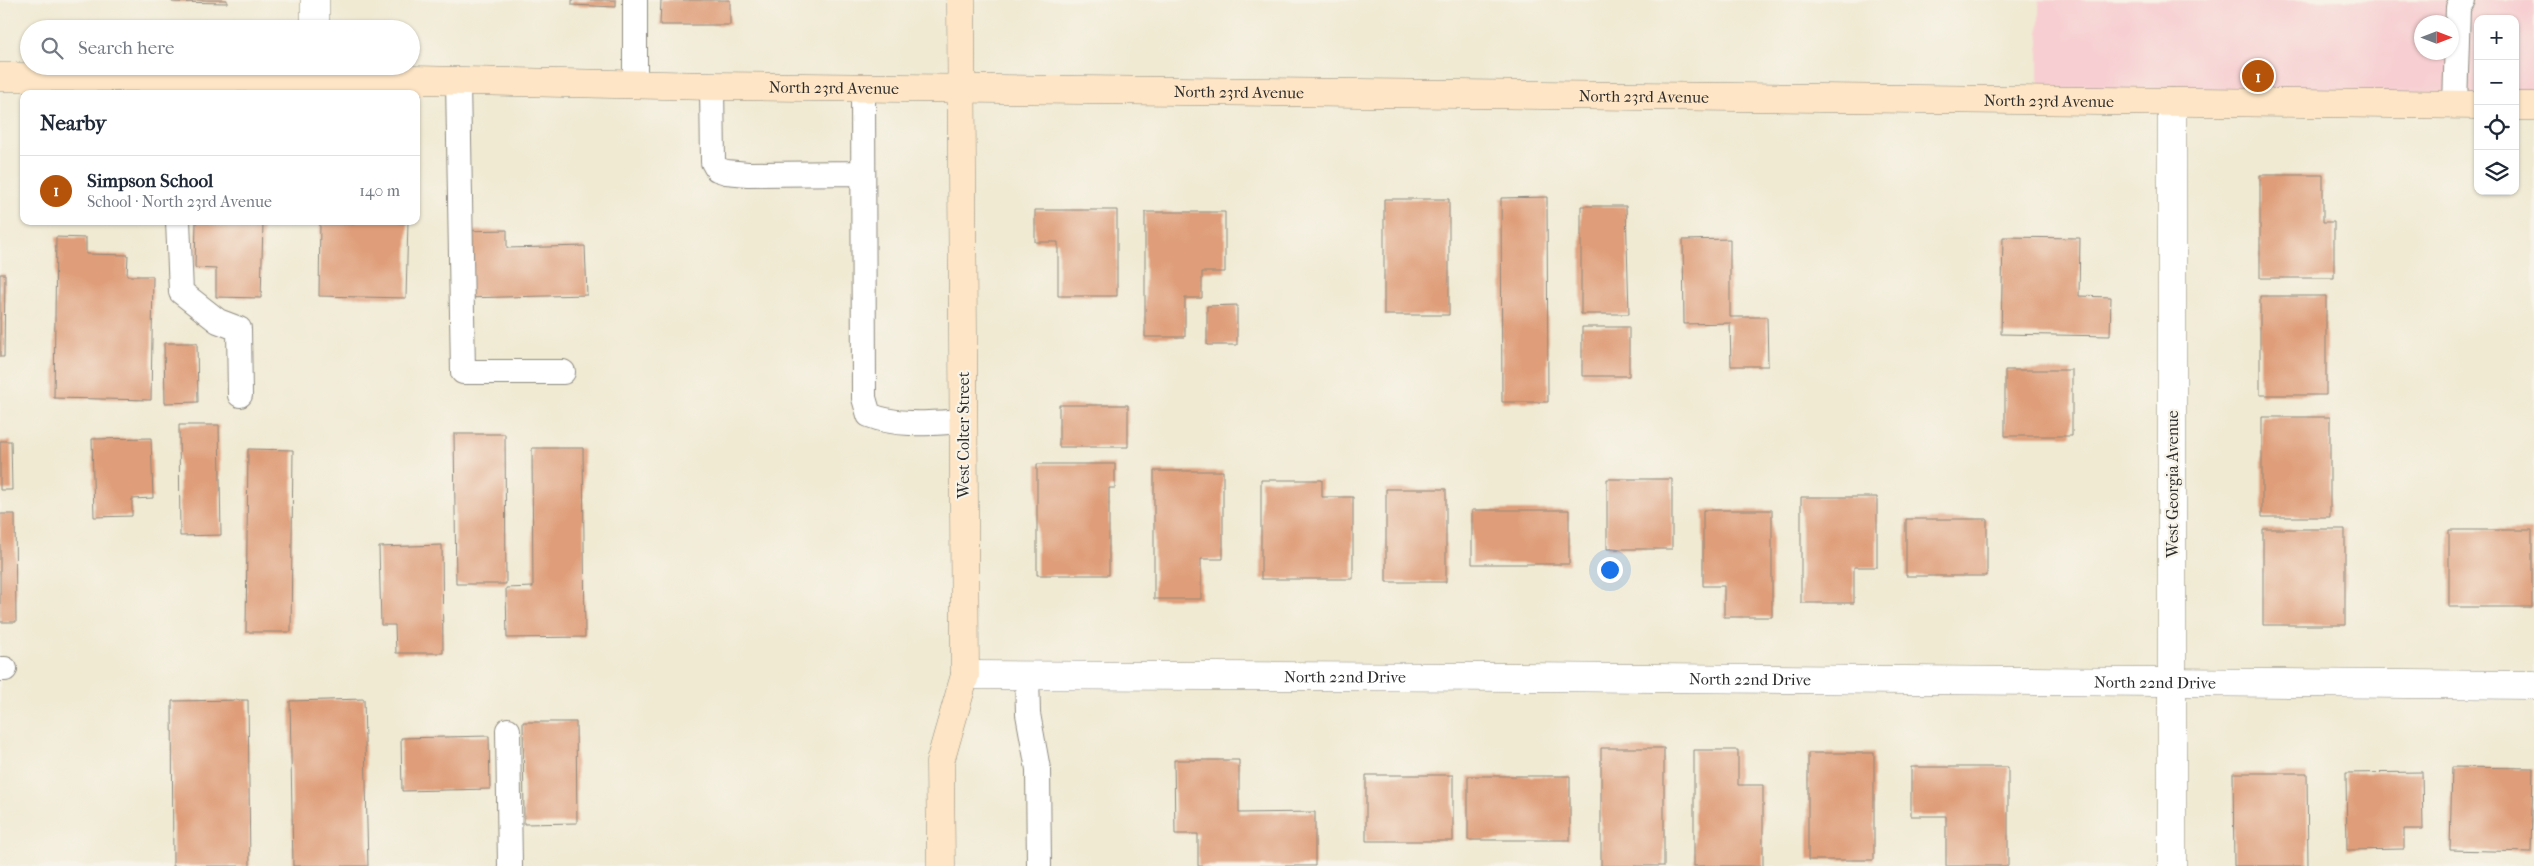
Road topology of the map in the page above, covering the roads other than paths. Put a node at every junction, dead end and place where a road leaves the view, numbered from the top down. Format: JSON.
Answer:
{"nodes":[{"id":1,"x":315,"y":0,"type":"edge"},
{"id":2,"x":635,"y":0,"type":"edge"},
{"id":3,"x":961,"y":0,"type":"edge"},
{"id":4,"x":2463,"y":0,"type":"edge"},
{"id":5,"x":315,"y":20,"type":"edge"},
{"id":6,"x":285,"y":75,"type":"edge"},
{"id":7,"x":363,"y":75,"type":"edge"},
{"id":8,"x":0,"y":77,"type":"edge"},
{"id":9,"x":458,"y":81,"type":"junction"},
{"id":10,"x":635,"y":85,"type":"junction"},
{"id":11,"x":173,"y":86,"type":"edge"},
{"id":12,"x":712,"y":86,"type":"junction"},
{"id":13,"x":864,"y":87,"type":"junction"},
{"id":14,"x":962,"y":87,"type":"junction"},
{"id":15,"x":2172,"y":102,"type":"junction"},
{"id":16,"x":2466,"y":105,"type":"edge"},
{"id":17,"x":2519,"y":106,"type":"edge"},
{"id":18,"x":2534,"y":106,"type":"edge"},
{"id":19,"x":862,"y":173,"type":"junction"},
{"id":20,"x":178,"y":225,"type":"edge"},
{"id":21,"x":563,"y":372,"type":"dead end"},
{"id":22,"x":240,"y":396,"type":"dead end"},
{"id":23,"x":963,"y":421,"type":"junction"},
{"id":24,"x":965,"y":675,"type":"junction"},
{"id":25,"x":1027,"y":675,"type":"junction"},
{"id":26,"x":2172,"y":682,"type":"junction"},
{"id":27,"x":2534,"y":685,"type":"edge"},
{"id":28,"x":508,"y":730,"type":"dead end"},
{"id":29,"x":510,"y":866,"type":"edge"},
{"id":30,"x":941,"y":866,"type":"edge"},
{"id":31,"x":1039,"y":866,"type":"edge"},
{"id":32,"x":2172,"y":866,"type":"edge"}],
"edges":[{"from":1,"to":5,"type":"street"},
{"from":2,"to":10,"type":"lane"},
{"from":3,"to":14,"type":"street","name":"West Colter Street"},
{"from":4,"to":16,"type":"lane"},
{"from":6,"to":11,"type":"street","name":"North 23rd Avenue"},
{"from":7,"to":9,"type":"street","name":"North 23rd Avenue"},
{"from":8,"to":11,"type":"street","name":"North 23rd Avenue"},
{"from":9,"to":10,"type":"street","name":"North 23rd Avenue"},
{"from":9,"to":21,"type":"lane"},
{"from":10,"to":12,"type":"street","name":"North 23rd Avenue"},
{"from":12,"to":13,"type":"street","name":"North 23rd Avenue"},
{"from":12,"to":19,"type":"lane"},
{"from":13,"to":14,"type":"street","name":"North 23rd Avenue"},
{"from":13,"to":19,"type":"lane"},
{"from":14,"to":15,"type":"street","name":"North 23rd Avenue"},
{"from":14,"to":23,"type":"street","name":"West Colter Street"},
{"from":15,"to":16,"type":"street","name":"North 23rd Avenue"},
{"from":15,"to":26,"type":"street","name":"West Georgia Avenue"},
{"from":17,"to":18,"type":"street"},
{"from":19,"to":23,"type":"lane"},
{"from":20,"to":22,"type":"lane"},
{"from":23,"to":24,"type":"street","name":"West Colter Street"},
{"from":24,"to":25,"type":"street","name":"North 22nd Drive"},
{"from":24,"to":30,"type":"street","name":"West Colter Street"},
{"from":25,"to":26,"type":"street","name":"North 22nd Drive"},
{"from":25,"to":31,"type":"lane"},
{"from":26,"to":27,"type":"street","name":"North 22nd Drive"},
{"from":26,"to":32,"type":"street","name":"West Georgia Avenue"},
{"from":28,"to":29,"type":"lane"}]}
